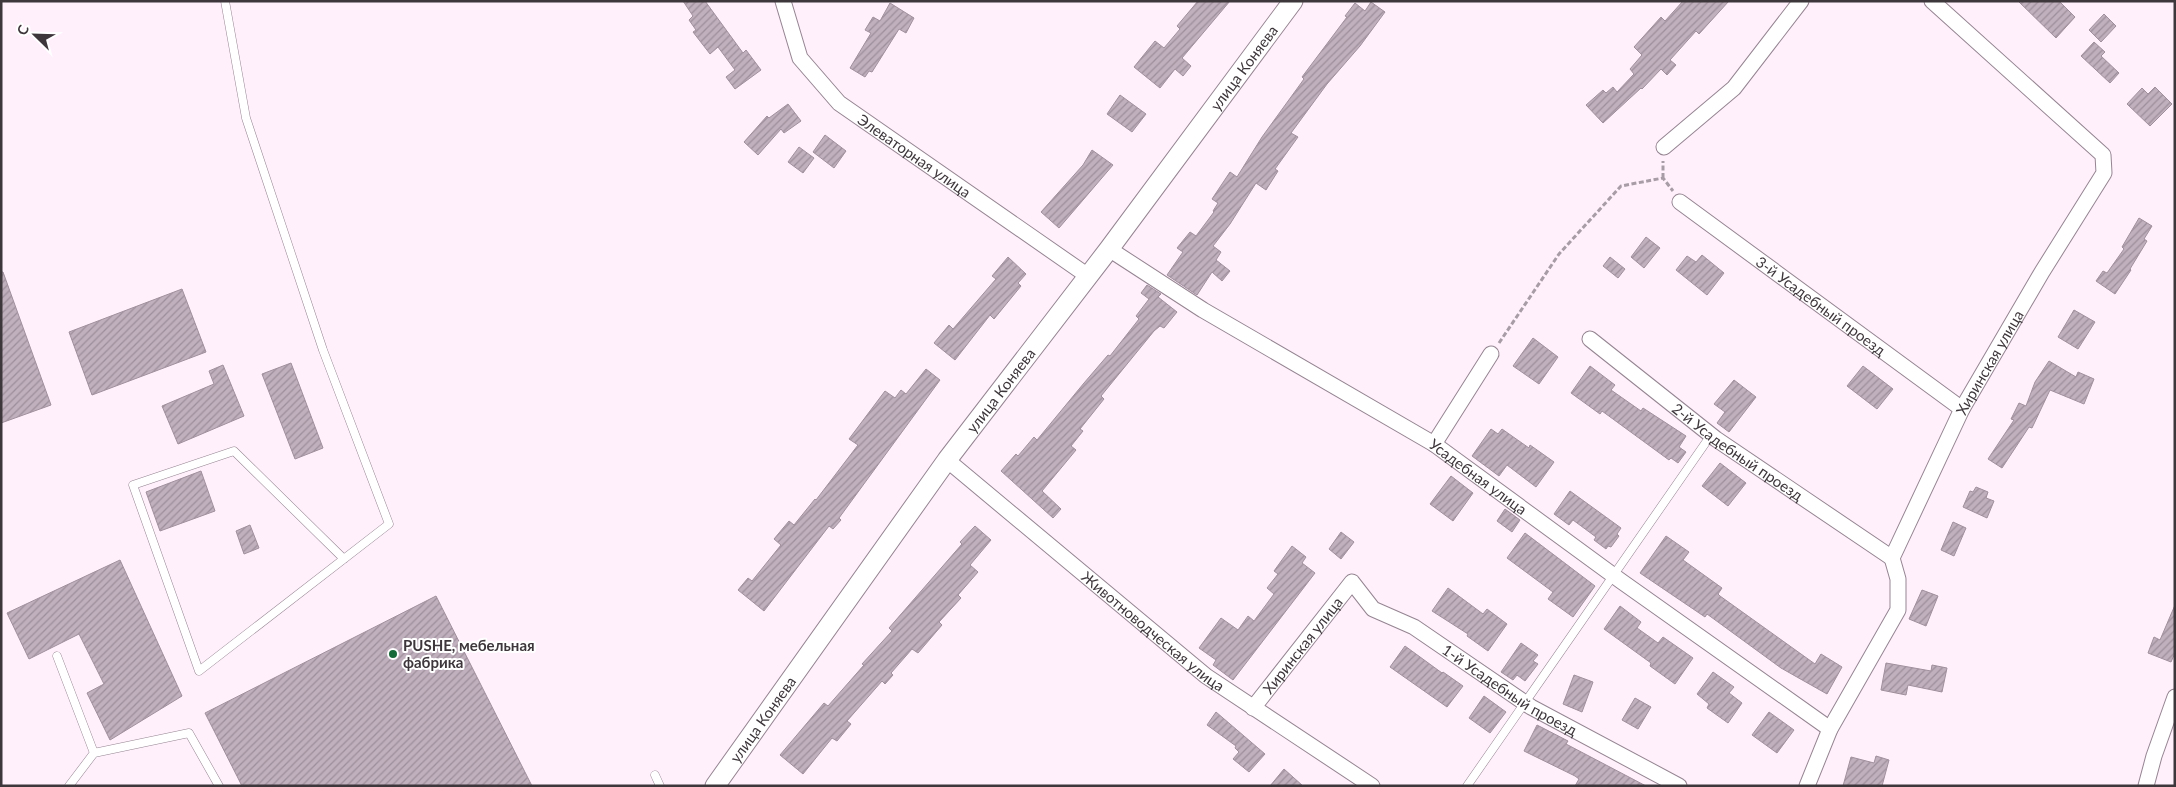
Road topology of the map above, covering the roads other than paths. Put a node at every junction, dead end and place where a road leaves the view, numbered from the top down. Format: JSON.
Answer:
{"nodes":[{"id":1,"x":225,"y":1,"type":"edge"},
{"id":2,"x":1293,"y":1,"type":"edge"},
{"id":3,"x":1801,"y":1,"type":"edge"},
{"id":4,"x":1932,"y":1,"type":"edge"},
{"id":5,"x":785,"y":2,"type":"edge"},
{"id":6,"x":1664,"y":147,"type":"dead end"},
{"id":7,"x":1680,"y":202,"type":"road end"},
{"id":8,"x":1109,"y":249,"type":"junction"},
{"id":9,"x":1088,"y":276,"type":"junction"},
{"id":10,"x":1590,"y":339,"type":"dead end"},
{"id":11,"x":1491,"y":354,"type":"road end"},
{"id":12,"x":1962,"y":409,"type":"junction"},
{"id":13,"x":1711,"y":435,"type":"junction"},
{"id":14,"x":1434,"y":444,"type":"junction"},
{"id":15,"x":947,"y":460,"type":"junction"},
{"id":16,"x":1892,"y":558,"type":"junction"},
{"id":17,"x":344,"y":559,"type":"junction"},
{"id":18,"x":1614,"y":576,"type":"junction"},
{"id":19,"x":1352,"y":582,"type":"joint"},
{"id":20,"x":57,"y":656,"type":"dead end"},
{"id":21,"x":2175,"y":697,"type":"edge"},
{"id":22,"x":1524,"y":703,"type":"junction"},
{"id":23,"x":1253,"y":708,"type":"junction"},
{"id":24,"x":1830,"y":729,"type":"junction"},
{"id":25,"x":94,"y":753,"type":"junction"},
{"id":26,"x":654,"y":775,"type":"dead end"},
{"id":27,"x":69,"y":786,"type":"edge"},
{"id":28,"x":219,"y":786,"type":"edge"},
{"id":29,"x":660,"y":786,"type":"edge"},
{"id":30,"x":716,"y":786,"type":"edge"},
{"id":31,"x":1372,"y":786,"type":"edge"},
{"id":32,"x":1467,"y":786,"type":"edge"},
{"id":33,"x":1678,"y":786,"type":"edge"},
{"id":34,"x":1807,"y":786,"type":"edge"},
{"id":35,"x":2146,"y":786,"type":"edge"}],
"edges":[{"from":1,"to":17,"type":"lane"},
{"from":2,"to":8,"type":"street","name":"улица Коняева"},
{"from":3,"to":6,"type":"street"},
{"from":4,"to":12,"type":"street","name":"Хиринская улица"},
{"from":5,"to":9,"type":"street","name":"Элеваторная улица"},
{"from":7,"to":12,"type":"street","name":"3-й Усадебный проезд"},
{"from":8,"to":9,"type":"street","name":"улица Коняева"},
{"from":8,"to":14,"type":"street","name":"Усадебная улица"},
{"from":9,"to":15,"type":"street","name":"улица Коняева"},
{"from":10,"to":13,"type":"street","name":"2-й Усадебный проезд"},
{"from":11,"to":14,"type":"street"},
{"from":12,"to":16,"type":"street","name":"Хиринская улица"},
{"from":13,"to":16,"type":"street","name":"2-й Усадебный проезд"},
{"from":13,"to":18,"type":"lane"},
{"from":14,"to":18,"type":"street","name":"Усадебная улица"},
{"from":15,"to":23,"type":"street","name":"Животноводческая улица"},
{"from":15,"to":30,"type":"street","name":"улица Коняева"},
{"from":16,"to":24,"type":"street"},
{"from":17,"to":17,"type":"lane"},
{"from":18,"to":22,"type":"lane"},
{"from":18,"to":24,"type":"street","name":"Усадебная улица"},
{"from":19,"to":22,"type":"street","name":"1-й Усадебный проезд"},
{"from":19,"to":23,"type":"street","name":"Хиринская улица"},
{"from":20,"to":25,"type":"lane"},
{"from":21,"to":35,"type":"street"},
{"from":22,"to":32,"type":"lane"},
{"from":22,"to":33,"type":"street","name":"1-й Усадебный проезд"},
{"from":23,"to":31,"type":"street","name":"Животноводческая улица"},
{"from":24,"to":34,"type":"street"},
{"from":25,"to":27,"type":"lane"},
{"from":25,"to":28,"type":"lane"},
{"from":26,"to":29,"type":"lane"}]}
